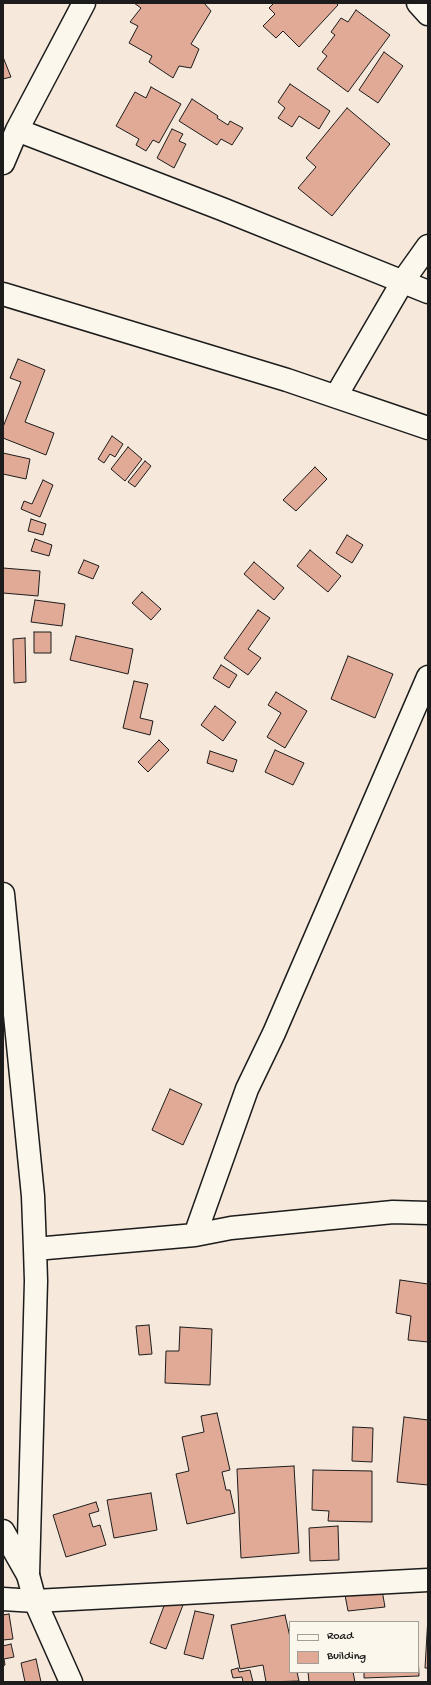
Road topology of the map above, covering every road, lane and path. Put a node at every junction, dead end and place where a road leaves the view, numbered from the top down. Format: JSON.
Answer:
{"nodes":[{"id":1,"x":84,"y":3,"type":"edge"},
{"id":2,"x":418,"y":3,"type":"edge"},
{"id":3,"x":428,"y":14,"type":"edge"},
{"id":4,"x":17,"y":130,"type":"junction"},
{"id":5,"x":3,"y":163,"type":"edge"},
{"id":6,"x":428,"y":246,"type":"edge"},
{"id":7,"x":403,"y":281,"type":"junction"},
{"id":8,"x":428,"y":292,"type":"edge"},
{"id":9,"x":3,"y":294,"type":"edge"},
{"id":10,"x":336,"y":396,"type":"junction"},
{"id":11,"x":428,"y":428,"type":"edge"},
{"id":12,"x":428,"y":677,"type":"edge"},
{"id":13,"x":3,"y":894,"type":"edge"},
{"id":14,"x":428,"y":1213,"type":"edge"},
{"id":15,"x":195,"y":1235,"type":"junction"},
{"id":16,"x":34,"y":1249,"type":"junction"},
{"id":17,"x":3,"y":1531,"type":"edge"},
{"id":18,"x":28,"y":1575,"type":"junction"},
{"id":19,"x":428,"y":1580,"type":"edge"},
{"id":20,"x":3,"y":1599,"type":"edge"},
{"id":21,"x":35,"y":1601,"type":"junction"},
{"id":22,"x":71,"y":1682,"type":"edge"}],
"edges":[{"from":1,"to":4,"type":"street"},
{"from":2,"to":3,"type":"street"},
{"from":4,"to":5,"type":"street"},
{"from":4,"to":7,"type":"street"},
{"from":6,"to":7,"type":"street"},
{"from":7,"to":8,"type":"street"},
{"from":7,"to":10,"type":"street"},
{"from":9,"to":10,"type":"street"},
{"from":10,"to":11,"type":"street"},
{"from":12,"to":15,"type":"street"},
{"from":13,"to":16,"type":"street"},
{"from":14,"to":15,"type":"street"},
{"from":15,"to":16,"type":"street"},
{"from":16,"to":18,"type":"street"},
{"from":17,"to":18,"type":"street"},
{"from":18,"to":21,"type":"street"},
{"from":19,"to":21,"type":"street"},
{"from":20,"to":21,"type":"street"},
{"from":21,"to":22,"type":"street"}]}
